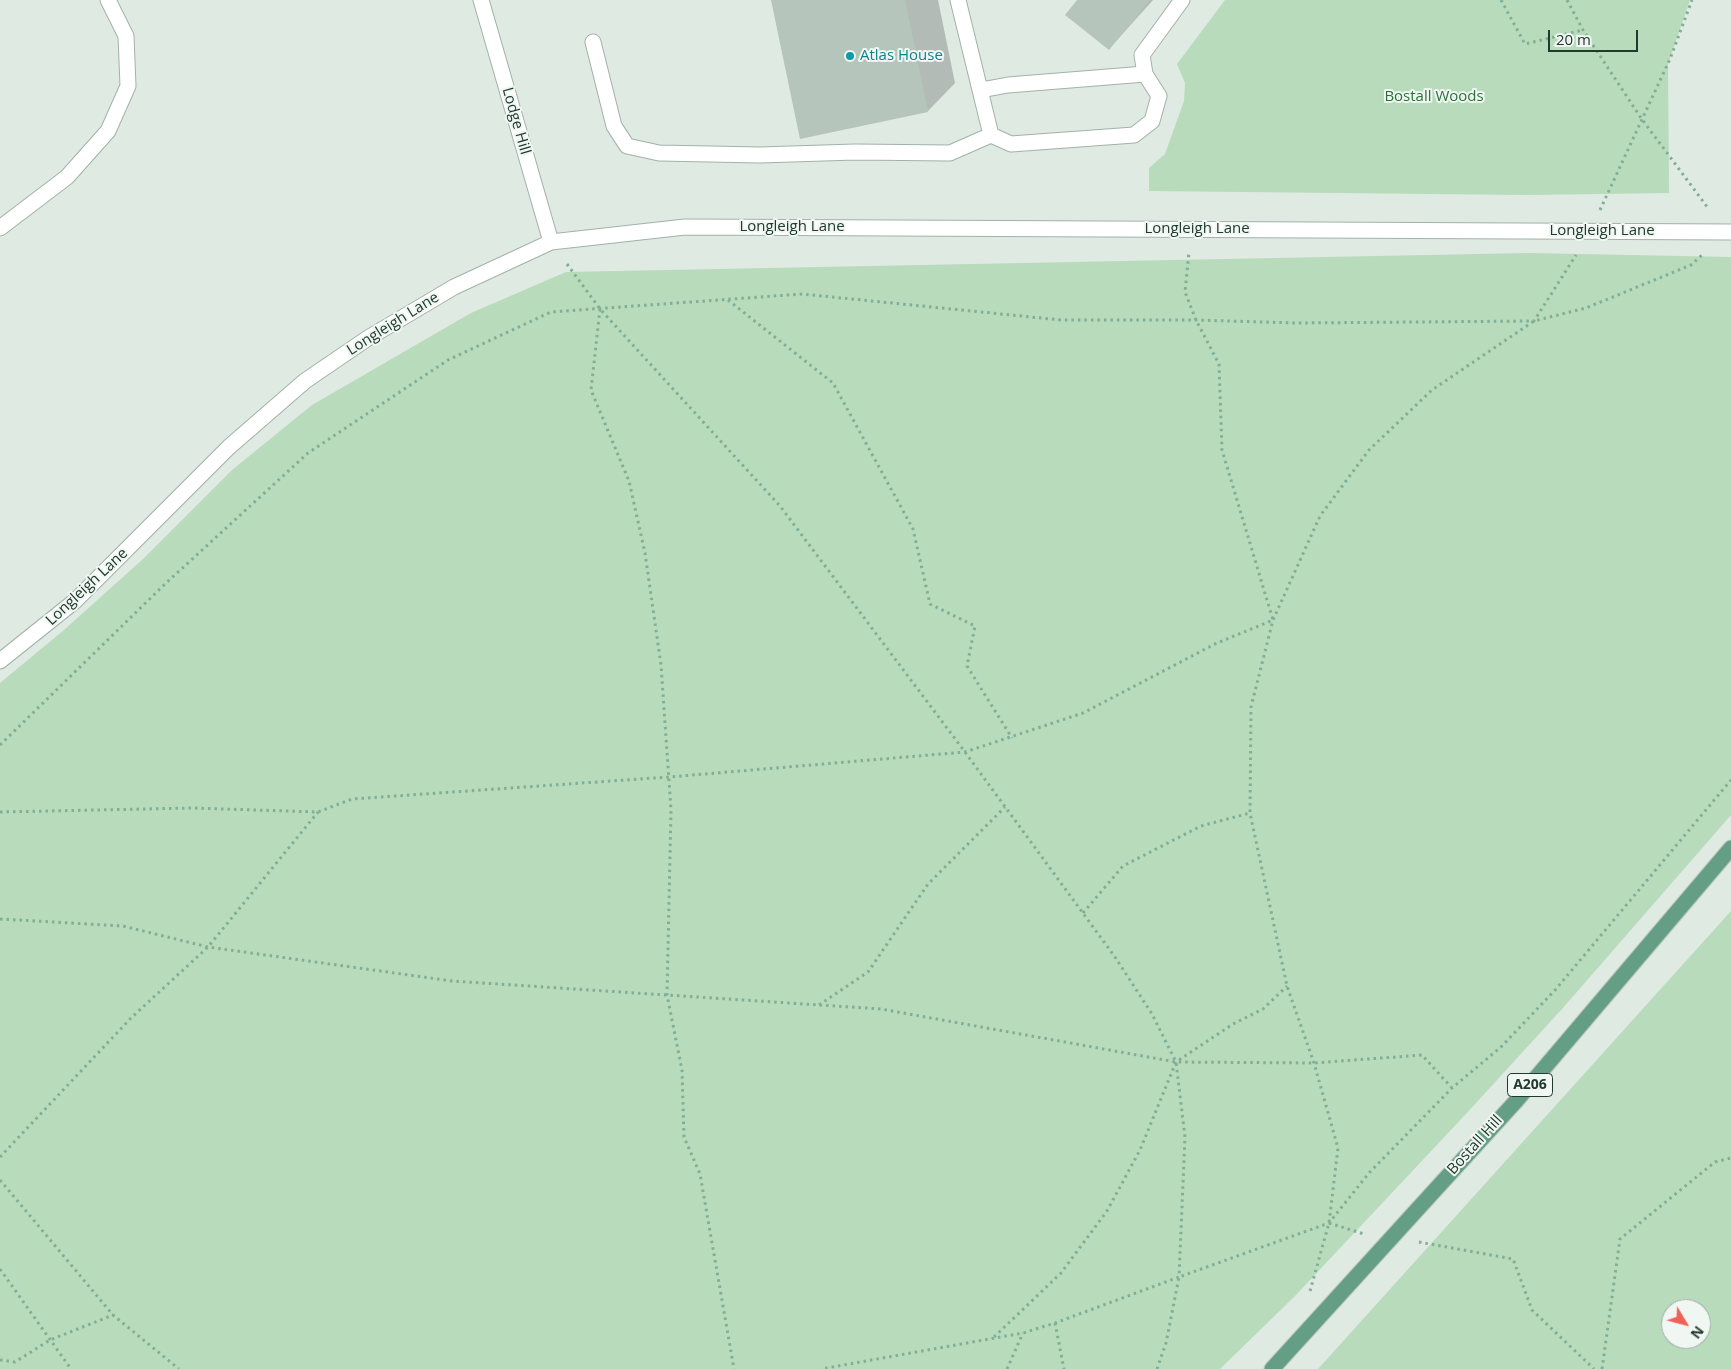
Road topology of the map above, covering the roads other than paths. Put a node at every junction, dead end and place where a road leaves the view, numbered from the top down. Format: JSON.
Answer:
{"nodes":[{"id":1,"x":108,"y":0,"type":"edge"},
{"id":2,"x":481,"y":0,"type":"edge"},
{"id":3,"x":958,"y":0,"type":"edge"},
{"id":4,"x":1182,"y":0,"type":"edge"},
{"id":5,"x":593,"y":42,"type":"dead end"},
{"id":6,"x":1145,"y":74,"type":"junction"},
{"id":7,"x":981,"y":90,"type":"junction"},
{"id":8,"x":991,"y":135,"type":"junction"},
{"id":9,"x":0,"y":228,"type":"edge"},
{"id":10,"x":1731,"y":232,"type":"edge"},
{"id":11,"x":551,"y":242,"type":"junction"},
{"id":12,"x":0,"y":661,"type":"edge"},
{"id":13,"x":1731,"y":848,"type":"edge"},
{"id":14,"x":1272,"y":1369,"type":"edge"}],
"edges":[{"from":1,"to":9,"type":"street"},
{"from":2,"to":11,"type":"street","name":"Lodge Hill"},
{"from":3,"to":7,"type":"street"},
{"from":4,"to":6,"type":"street"},
{"from":5,"to":8,"type":"street"},
{"from":6,"to":7,"type":"street"},
{"from":6,"to":8,"type":"street"},
{"from":7,"to":8,"type":"street"},
{"from":10,"to":11,"type":"street","name":"Longleigh Lane"},
{"from":11,"to":12,"type":"street","name":"Longleigh Lane"},
{"from":13,"to":14,"type":"main road","name":"Bostall Hill","number":"A206"}]}
